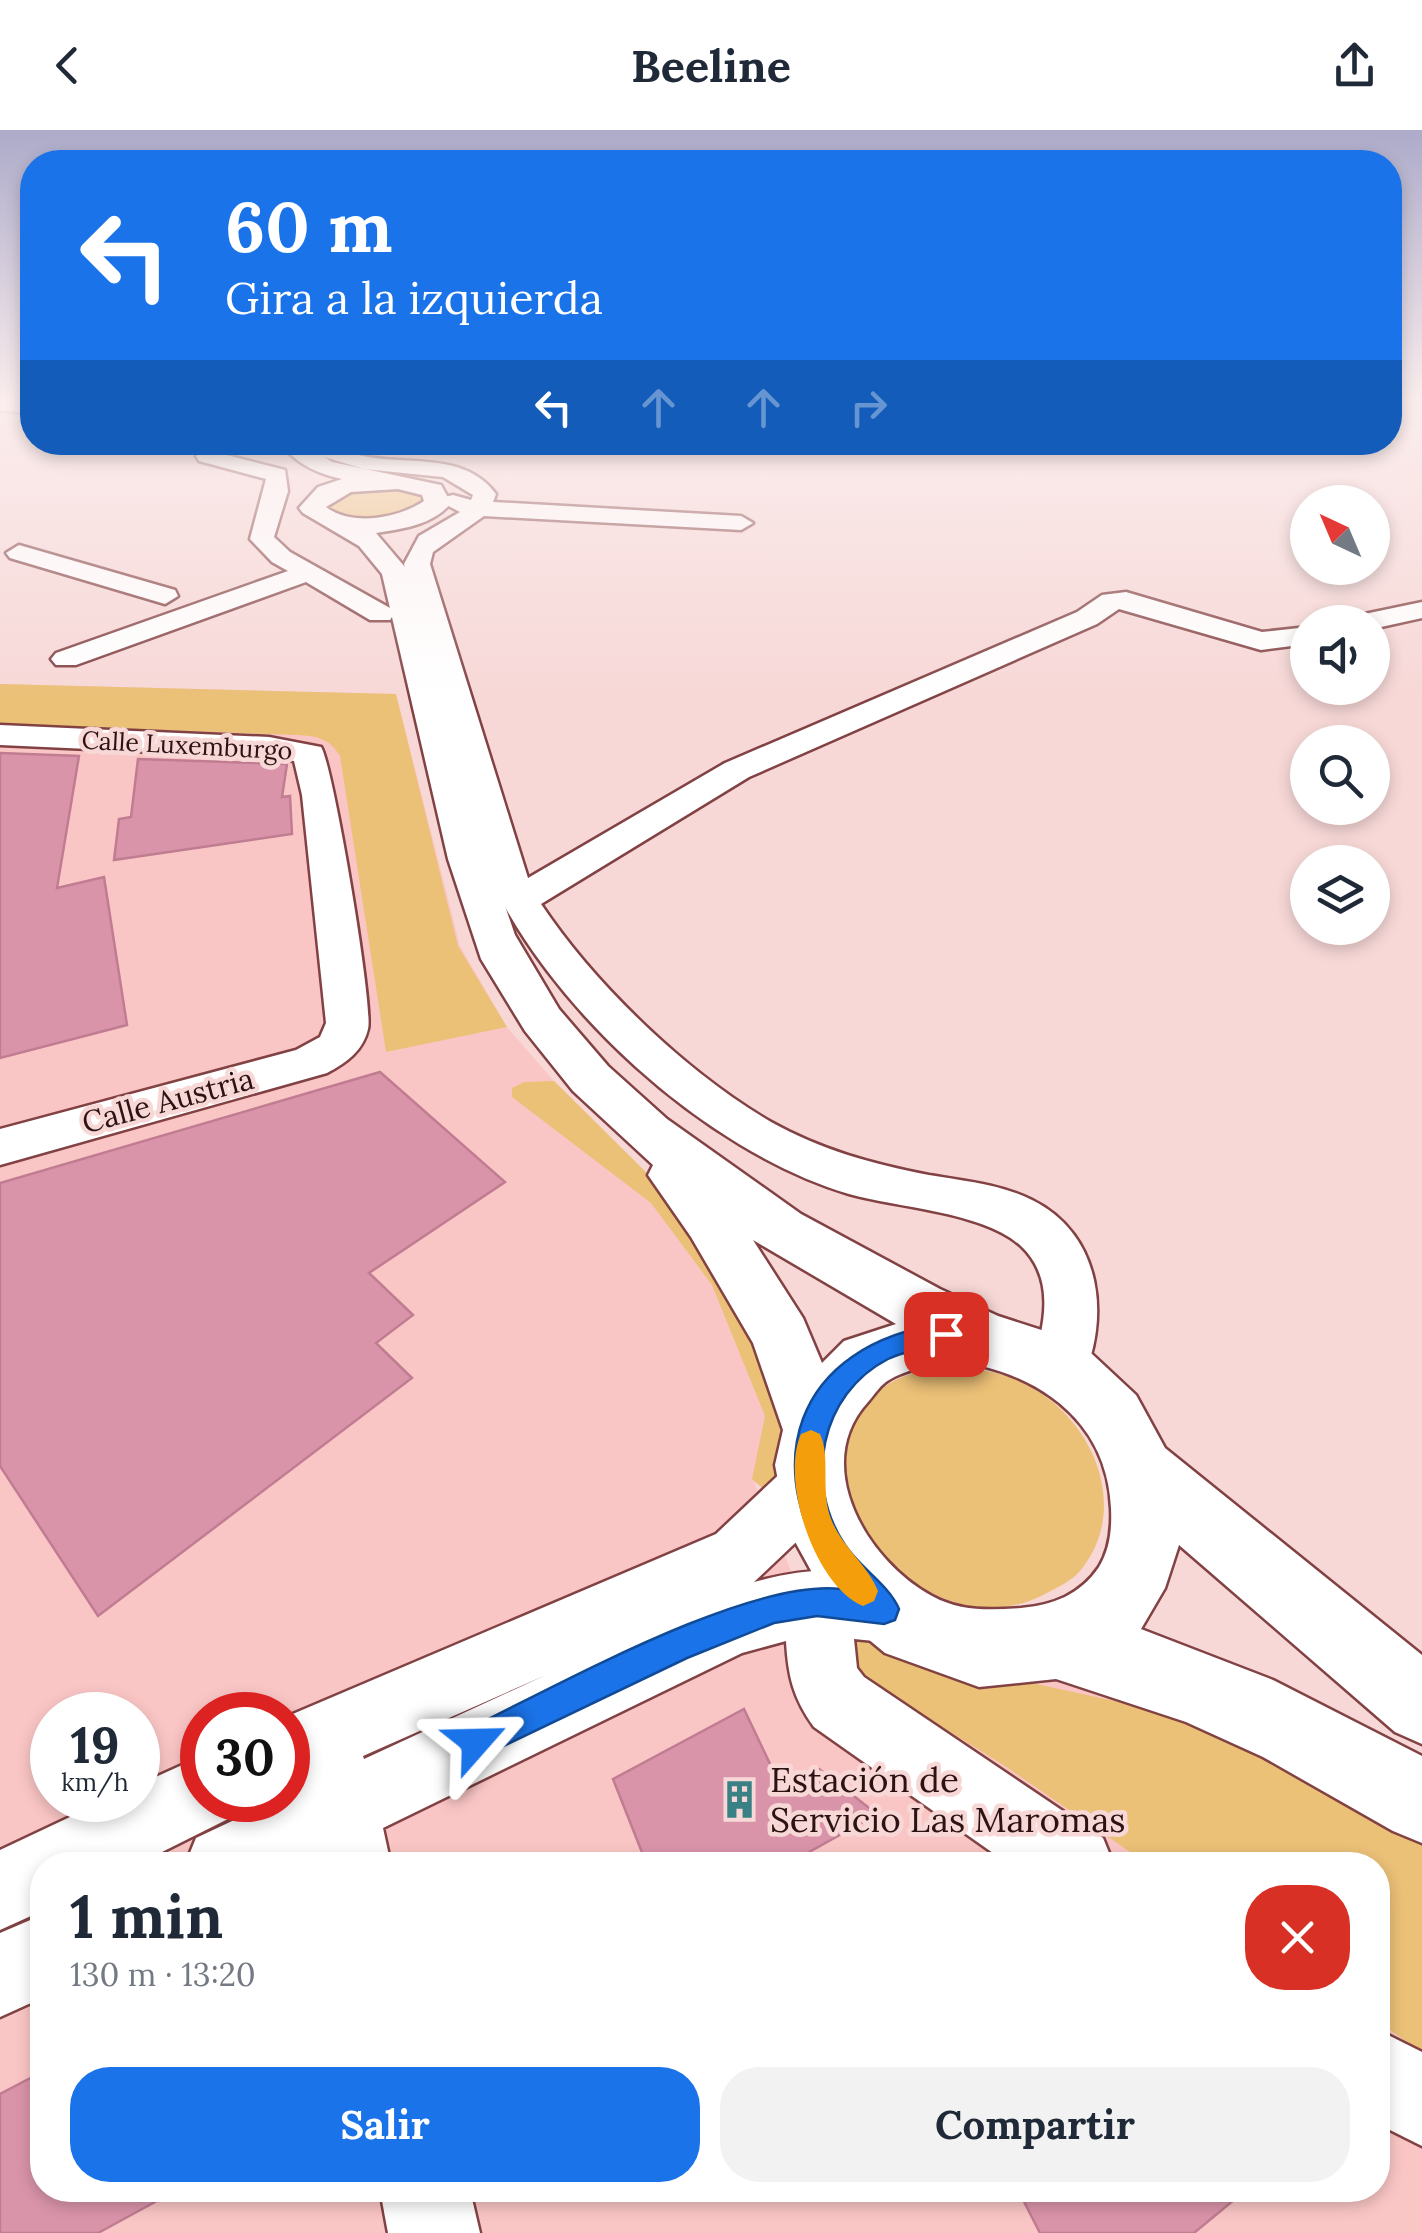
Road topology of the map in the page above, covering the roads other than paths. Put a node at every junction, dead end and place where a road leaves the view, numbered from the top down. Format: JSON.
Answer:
{"nodes":[{"id":1,"x":273,"y":499,"type":"edge"},
{"id":2,"x":323,"y":499,"type":"edge"},
{"id":3,"x":332,"y":499,"type":"edge"},
{"id":4,"x":423,"y":499,"type":"edge"},
{"id":5,"x":482,"y":499,"type":"edge"},
{"id":6,"x":270,"y":507,"type":"junction"},
{"id":7,"x":323,"y":507,"type":"junction"},
{"id":8,"x":476,"y":508,"type":"junction"},
{"id":9,"x":426,"y":509,"type":"junction"},
{"id":10,"x":742,"y":523,"type":"dead end"},
{"id":11,"x":20,"y":553,"type":"dead end"},
{"id":12,"x":278,"y":554,"type":"junction"},
{"id":13,"x":246,"y":566,"type":"dead end"},
{"id":14,"x":308,"y":573,"type":"junction"},
{"id":15,"x":396,"y":573,"type":"junction"},
{"id":16,"x":197,"y":584,"type":"dead end"},
{"id":17,"x":164,"y":596,"type":"junction"},
{"id":18,"x":1422,"y":610,"type":"edge"},
{"id":19,"x":380,"y":614,"type":"dead end"},
{"id":20,"x":1390,"y":617,"type":"edge"},
{"id":21,"x":71,"y":630,"type":"dead end"},
{"id":22,"x":1290,"y":637,"type":"edge"},
{"id":23,"x":66,"y":659,"type":"dead end"},
{"id":24,"x":0,"y":734,"type":"edge"},
{"id":25,"x":519,"y":900,"type":"junction"},
{"id":26,"x":333,"y":1051,"type":"joint"},
{"id":27,"x":636,"y":1125,"type":"junction"},
{"id":28,"x":0,"y":1146,"type":"edge"},
{"id":29,"x":983,"y":1336,"type":"junction"},
{"id":30,"x":1060,"y":1367,"type":"junction"},
{"id":31,"x":812,"y":1457,"type":"junction"},
{"id":32,"x":1142,"y":1470,"type":"junction"},
{"id":33,"x":817,"y":1601,"type":"junction"},
{"id":34,"x":884,"y":1609,"type":"junction"},
{"id":35,"x":1056,"y":1642,"type":"junction"},
{"id":36,"x":1422,"y":1705,"type":"edge"},
{"id":37,"x":310,"y":1741,"type":"edge"},
{"id":38,"x":310,"y":1747,"type":"edge"},
{"id":39,"x":1422,"y":1802,"type":"edge"},
{"id":40,"x":180,"y":1804,"type":"edge"},
{"id":41,"x":346,"y":1836,"type":"edge"},
{"id":42,"x":81,"y":1852,"type":"edge"},
{"id":43,"x":278,"y":1852,"type":"edge"},
{"id":44,"x":1057,"y":1852,"type":"edge"},
{"id":45,"x":30,"y":1876,"type":"edge"},
{"id":46,"x":0,"y":1891,"type":"edge"},
{"id":47,"x":30,"y":1961,"type":"edge"},
{"id":48,"x":0,"y":1976,"type":"edge"},
{"id":49,"x":1390,"y":2080,"type":"edge"},
{"id":50,"x":1422,"y":2103,"type":"edge"},
{"id":51,"x":428,"y":2202,"type":"edge"},
{"id":52,"x":434,"y":2233,"type":"edge"}],
"edges":[{"from":1,"to":6,"type":"street"},
{"from":2,"to":7,"type":"main road"},
{"from":3,"to":7,"type":"main road"},
{"from":4,"to":9,"type":"main road"},
{"from":5,"to":8,"type":"street"},
{"from":6,"to":7,"type":"street"},
{"from":6,"to":12,"type":"street"},
{"from":7,"to":9,"type":"main road"},
{"from":7,"to":15,"type":"main road"},
{"from":8,"to":9,"type":"street"},
{"from":8,"to":10,"type":"street"},
{"from":8,"to":25,"type":"street"},
{"from":9,"to":15,"type":"main road"},
{"from":11,"to":17,"type":"street"},
{"from":12,"to":13,"type":"street"},
{"from":12,"to":14,"type":"street"},
{"from":14,"to":19,"type":"street"},
{"from":14,"to":23,"type":"street"},
{"from":15,"to":27,"type":"main road"},
{"from":16,"to":17,"type":"street"},
{"from":17,"to":21,"type":"street"},
{"from":18,"to":20,"type":"street"},
{"from":22,"to":25,"type":"street"},
{"from":24,"to":26,"type":"street","name":"Calle Luxemburgo"},
{"from":25,"to":30,"type":"street"},
{"from":26,"to":28,"type":"street","name":"Calle Austria"},
{"from":27,"to":29,"type":"main road"},
{"from":27,"to":31,"type":"main road"},
{"from":29,"to":30,"type":"main road"},
{"from":29,"to":31,"type":"main road"},
{"from":30,"to":32,"type":"main road"},
{"from":31,"to":34,"type":"main road"},
{"from":31,"to":37,"type":"street"},
{"from":32,"to":35,"type":"main road"},
{"from":32,"to":36,"type":"main road"},
{"from":33,"to":34,"type":"street"},
{"from":33,"to":41,"type":"street"},
{"from":33,"to":44,"type":"street"},
{"from":34,"to":35,"type":"main road"},
{"from":35,"to":39,"type":"main road"},
{"from":38,"to":41,"type":"street"},
{"from":40,"to":42,"type":"street"},
{"from":41,"to":43,"type":"street"},
{"from":45,"to":46,"type":"street"},
{"from":47,"to":48,"type":"street"},
{"from":49,"to":50,"type":"street"},
{"from":51,"to":52,"type":"street"}]}
